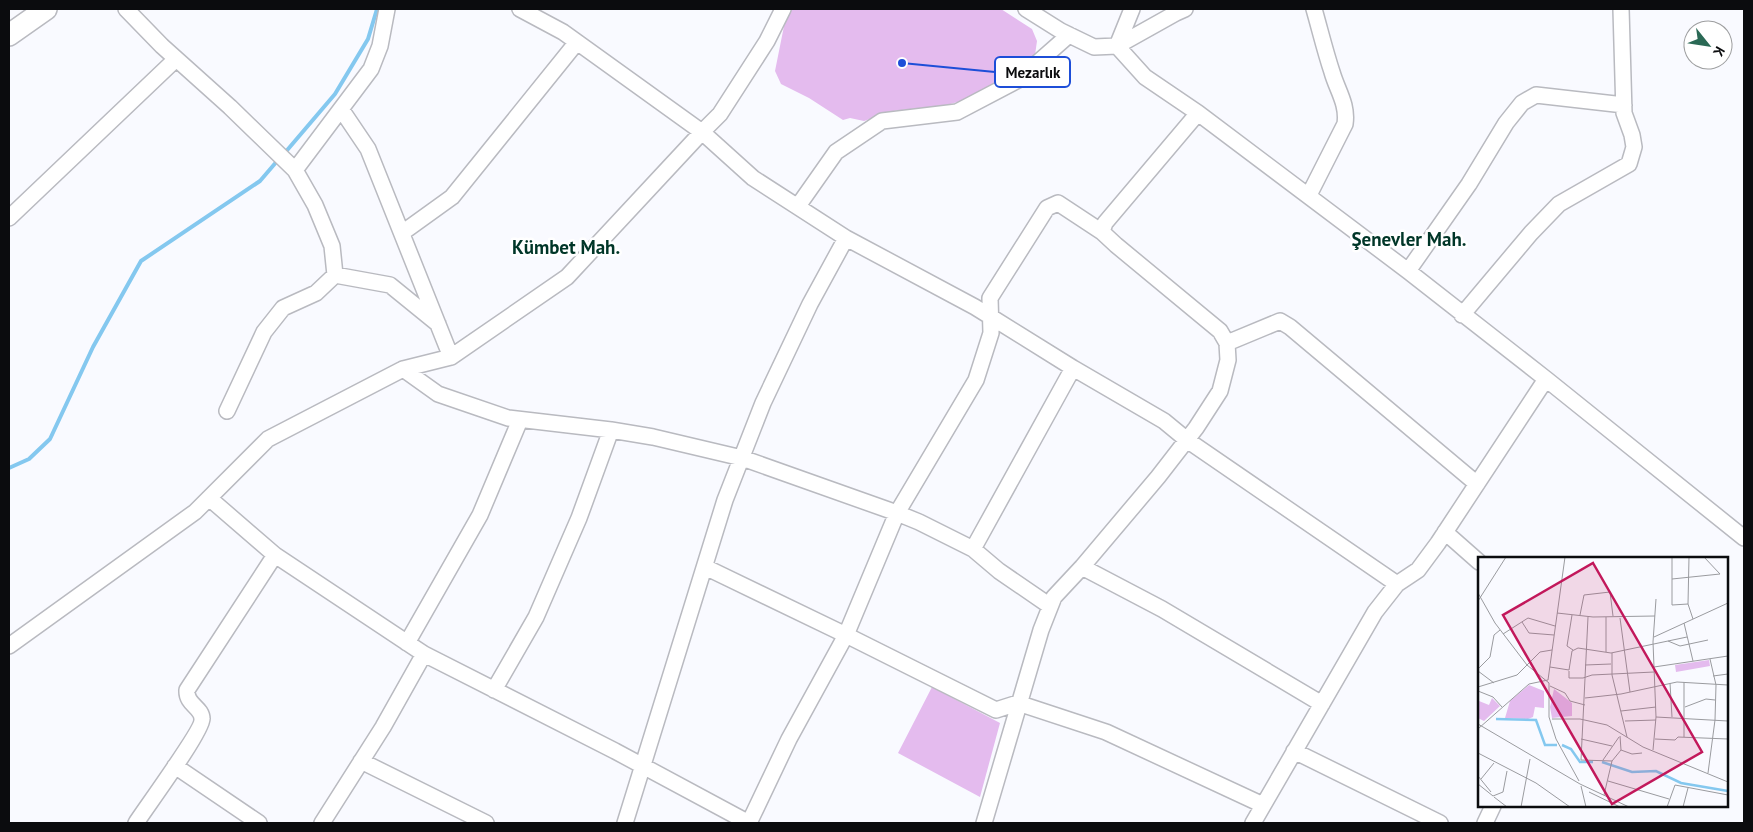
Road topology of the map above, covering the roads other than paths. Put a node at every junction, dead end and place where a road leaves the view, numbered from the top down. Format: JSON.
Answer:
{"nodes":[{"id":1,"x":46,"y":9,"type":"edge"},
{"id":2,"x":126,"y":9,"type":"edge"},
{"id":3,"x":386,"y":9,"type":"edge"},
{"id":4,"x":520,"y":9,"type":"edge"},
{"id":5,"x":783,"y":9,"type":"edge"},
{"id":6,"x":1026,"y":9,"type":"edge"},
{"id":7,"x":1132,"y":9,"type":"edge"},
{"id":8,"x":1185,"y":9,"type":"edge"},
{"id":9,"x":1314,"y":9,"type":"edge"},
{"id":10,"x":1621,"y":9,"type":"edge"},
{"id":11,"x":9,"y":35,"type":"edge"},
{"id":12,"x":1069,"y":35,"type":"junction"},
{"id":13,"x":577,"y":42,"type":"junction"},
{"id":14,"x":1117,"y":46,"type":"junction"},
{"id":15,"x":176,"y":59,"type":"junction"},
{"id":16,"x":1624,"y":105,"type":"junction"},
{"id":17,"x":341,"y":109,"type":"junction"},
{"id":18,"x":1198,"y":113,"type":"junction"},
{"id":19,"x":702,"y":132,"type":"junction"},
{"id":20,"x":291,"y":167,"type":"junction"},
{"id":21,"x":1309,"y":196,"type":"junction"},
{"id":22,"x":798,"y":206,"type":"junction"},
{"id":23,"x":9,"y":218,"type":"edge"},
{"id":24,"x":1102,"y":232,"type":"junction"},
{"id":25,"x":402,"y":233,"type":"junction"},
{"id":26,"x":846,"y":238,"type":"junction"},
{"id":27,"x":1408,"y":271,"type":"junction"},
{"id":28,"x":335,"y":275,"type":"junction"},
{"id":29,"x":1462,"y":315,"type":"junction"},
{"id":30,"x":990,"y":316,"type":"junction"},
{"id":31,"x":438,"y":324,"type":"junction"},
{"id":32,"x":1227,"y":343,"type":"junction"},
{"id":33,"x":451,"y":357,"type":"junction"},
{"id":34,"x":1073,"y":368,"type":"junction"},
{"id":35,"x":404,"y":369,"type":"junction"},
{"id":36,"x":1546,"y":379,"type":"junction"},
{"id":37,"x":227,"y":411,"type":"dead end"},
{"id":38,"x":520,"y":420,"type":"junction"},
{"id":39,"x":611,"y":430,"type":"junction"},
{"id":40,"x":1187,"y":440,"type":"junction"},
{"id":41,"x":742,"y":458,"type":"junction"},
{"id":42,"x":1477,"y":484,"type":"junction"},
{"id":43,"x":209,"y":498,"type":"junction"},
{"id":44,"x":897,"y":513,"type":"junction"},
{"id":45,"x":1445,"y":532,"type":"junction"},
{"id":46,"x":1744,"y":538,"type":"edge"},
{"id":47,"x":973,"y":549,"type":"junction"},
{"id":48,"x":275,"y":555,"type":"junction"},
{"id":49,"x":1478,"y":561,"type":"edge"},
{"id":50,"x":704,"y":567,"type":"junction"},
{"id":51,"x":1082,"y":567,"type":"junction"},
{"id":52,"x":1397,"y":584,"type":"junction"},
{"id":53,"x":1050,"y":606,"type":"junction"},
{"id":54,"x":846,"y":634,"type":"junction"},
{"id":55,"x":407,"y":643,"type":"junction"},
{"id":56,"x":9,"y":646,"type":"edge"},
{"id":57,"x":424,"y":654,"type":"junction"},
{"id":58,"x":494,"y":690,"type":"junction"},
{"id":59,"x":1018,"y":704,"type":"junction"},
{"id":60,"x":1322,"y":704,"type":"junction"},
{"id":61,"x":1294,"y":751,"type":"junction"},
{"id":62,"x":361,"y":761,"type":"junction"},
{"id":63,"x":175,"y":766,"type":"junction"},
{"id":64,"x":643,"y":766,"type":"junction"},
{"id":65,"x":1263,"y":805,"type":"junction"},
{"id":66,"x":1493,"y":807,"type":"edge"},
{"id":67,"x":136,"y":823,"type":"edge"},
{"id":68,"x":259,"y":823,"type":"edge"},
{"id":69,"x":322,"y":823,"type":"edge"},
{"id":70,"x":486,"y":823,"type":"edge"},
{"id":71,"x":625,"y":823,"type":"edge"},
{"id":72,"x":749,"y":823,"type":"edge"},
{"id":73,"x":984,"y":823,"type":"edge"},
{"id":74,"x":1253,"y":823,"type":"edge"},
{"id":75,"x":1440,"y":823,"type":"edge"},
{"id":76,"x":1485,"y":823,"type":"edge"}],
"edges":[{"from":1,"to":11,"type":"highway"},
{"from":2,"to":15,"type":"street"},
{"from":3,"to":17,"type":"street"},
{"from":4,"to":13,"type":"street"},
{"from":5,"to":19,"type":"street"},
{"from":6,"to":12,"type":"street"},
{"from":7,"to":14,"type":"street"},
{"from":8,"to":14,"type":"street"},
{"from":9,"to":21,"type":"street"},
{"from":10,"to":16,"type":"street"},
{"from":12,"to":14,"type":"street"},
{"from":12,"to":22,"type":"street"},
{"from":13,"to":19,"type":"street"},
{"from":13,"to":25,"type":"street"},
{"from":14,"to":18,"type":"street"},
{"from":15,"to":20,"type":"street"},
{"from":15,"to":23,"type":"street"},
{"from":16,"to":27,"type":"street"},
{"from":16,"to":29,"type":"street"},
{"from":17,"to":20,"type":"street"},
{"from":17,"to":25,"type":"street"},
{"from":18,"to":21,"type":"street"},
{"from":18,"to":24,"type":"street"},
{"from":19,"to":22,"type":"street"},
{"from":19,"to":33,"type":"street"},
{"from":20,"to":28,"type":"street"},
{"from":21,"to":27,"type":"street"},
{"from":22,"to":26,"type":"street"},
{"from":24,"to":30,"type":"street"},
{"from":24,"to":32,"type":"street"},
{"from":25,"to":31,"type":"street"},
{"from":26,"to":30,"type":"street"},
{"from":26,"to":41,"type":"street"},
{"from":27,"to":29,"type":"street"},
{"from":28,"to":31,"type":"street"},
{"from":28,"to":37,"type":"street"},
{"from":29,"to":36,"type":"street"},
{"from":30,"to":34,"type":"street"},
{"from":30,"to":44,"type":"street"},
{"from":31,"to":33,"type":"street"},
{"from":32,"to":40,"type":"street"},
{"from":32,"to":42,"type":"street"},
{"from":33,"to":35,"type":"street"},
{"from":34,"to":40,"type":"street"},
{"from":34,"to":47,"type":"street"},
{"from":35,"to":38,"type":"street"},
{"from":35,"to":43,"type":"street"},
{"from":36,"to":42,"type":"street"},
{"from":36,"to":46,"type":"street"},
{"from":38,"to":39,"type":"street"},
{"from":38,"to":55,"type":"street"},
{"from":39,"to":41,"type":"street"},
{"from":39,"to":58,"type":"street"},
{"from":40,"to":51,"type":"street"},
{"from":40,"to":52,"type":"street"},
{"from":41,"to":44,"type":"street"},
{"from":41,"to":50,"type":"street"},
{"from":42,"to":45,"type":"street"},
{"from":43,"to":48,"type":"street"},
{"from":43,"to":56,"type":"street"},
{"from":44,"to":47,"type":"street"},
{"from":44,"to":54,"type":"street"},
{"from":45,"to":49,"type":"street"},
{"from":45,"to":52,"type":"street"},
{"from":47,"to":53,"type":"street"},
{"from":48,"to":55,"type":"street"},
{"from":48,"to":63,"type":"street"},
{"from":50,"to":54,"type":"street"},
{"from":50,"to":64,"type":"street"},
{"from":51,"to":53,"type":"street"},
{"from":51,"to":60,"type":"street"},
{"from":52,"to":60,"type":"street"},
{"from":53,"to":59,"type":"street"},
{"from":54,"to":59,"type":"street"},
{"from":54,"to":72,"type":"street"},
{"from":55,"to":57,"type":"street"},
{"from":57,"to":58,"type":"street"},
{"from":57,"to":62,"type":"street"},
{"from":58,"to":64,"type":"street"},
{"from":59,"to":65,"type":"street"},
{"from":59,"to":73,"type":"street"},
{"from":60,"to":61,"type":"street"},
{"from":61,"to":65,"type":"street"},
{"from":61,"to":75,"type":"street"},
{"from":62,"to":69,"type":"street"},
{"from":62,"to":70,"type":"street"},
{"from":63,"to":67,"type":"street"},
{"from":63,"to":68,"type":"street"},
{"from":64,"to":71,"type":"street"},
{"from":64,"to":72,"type":"street"},
{"from":65,"to":74,"type":"street"},
{"from":66,"to":76,"type":"street"}]}
